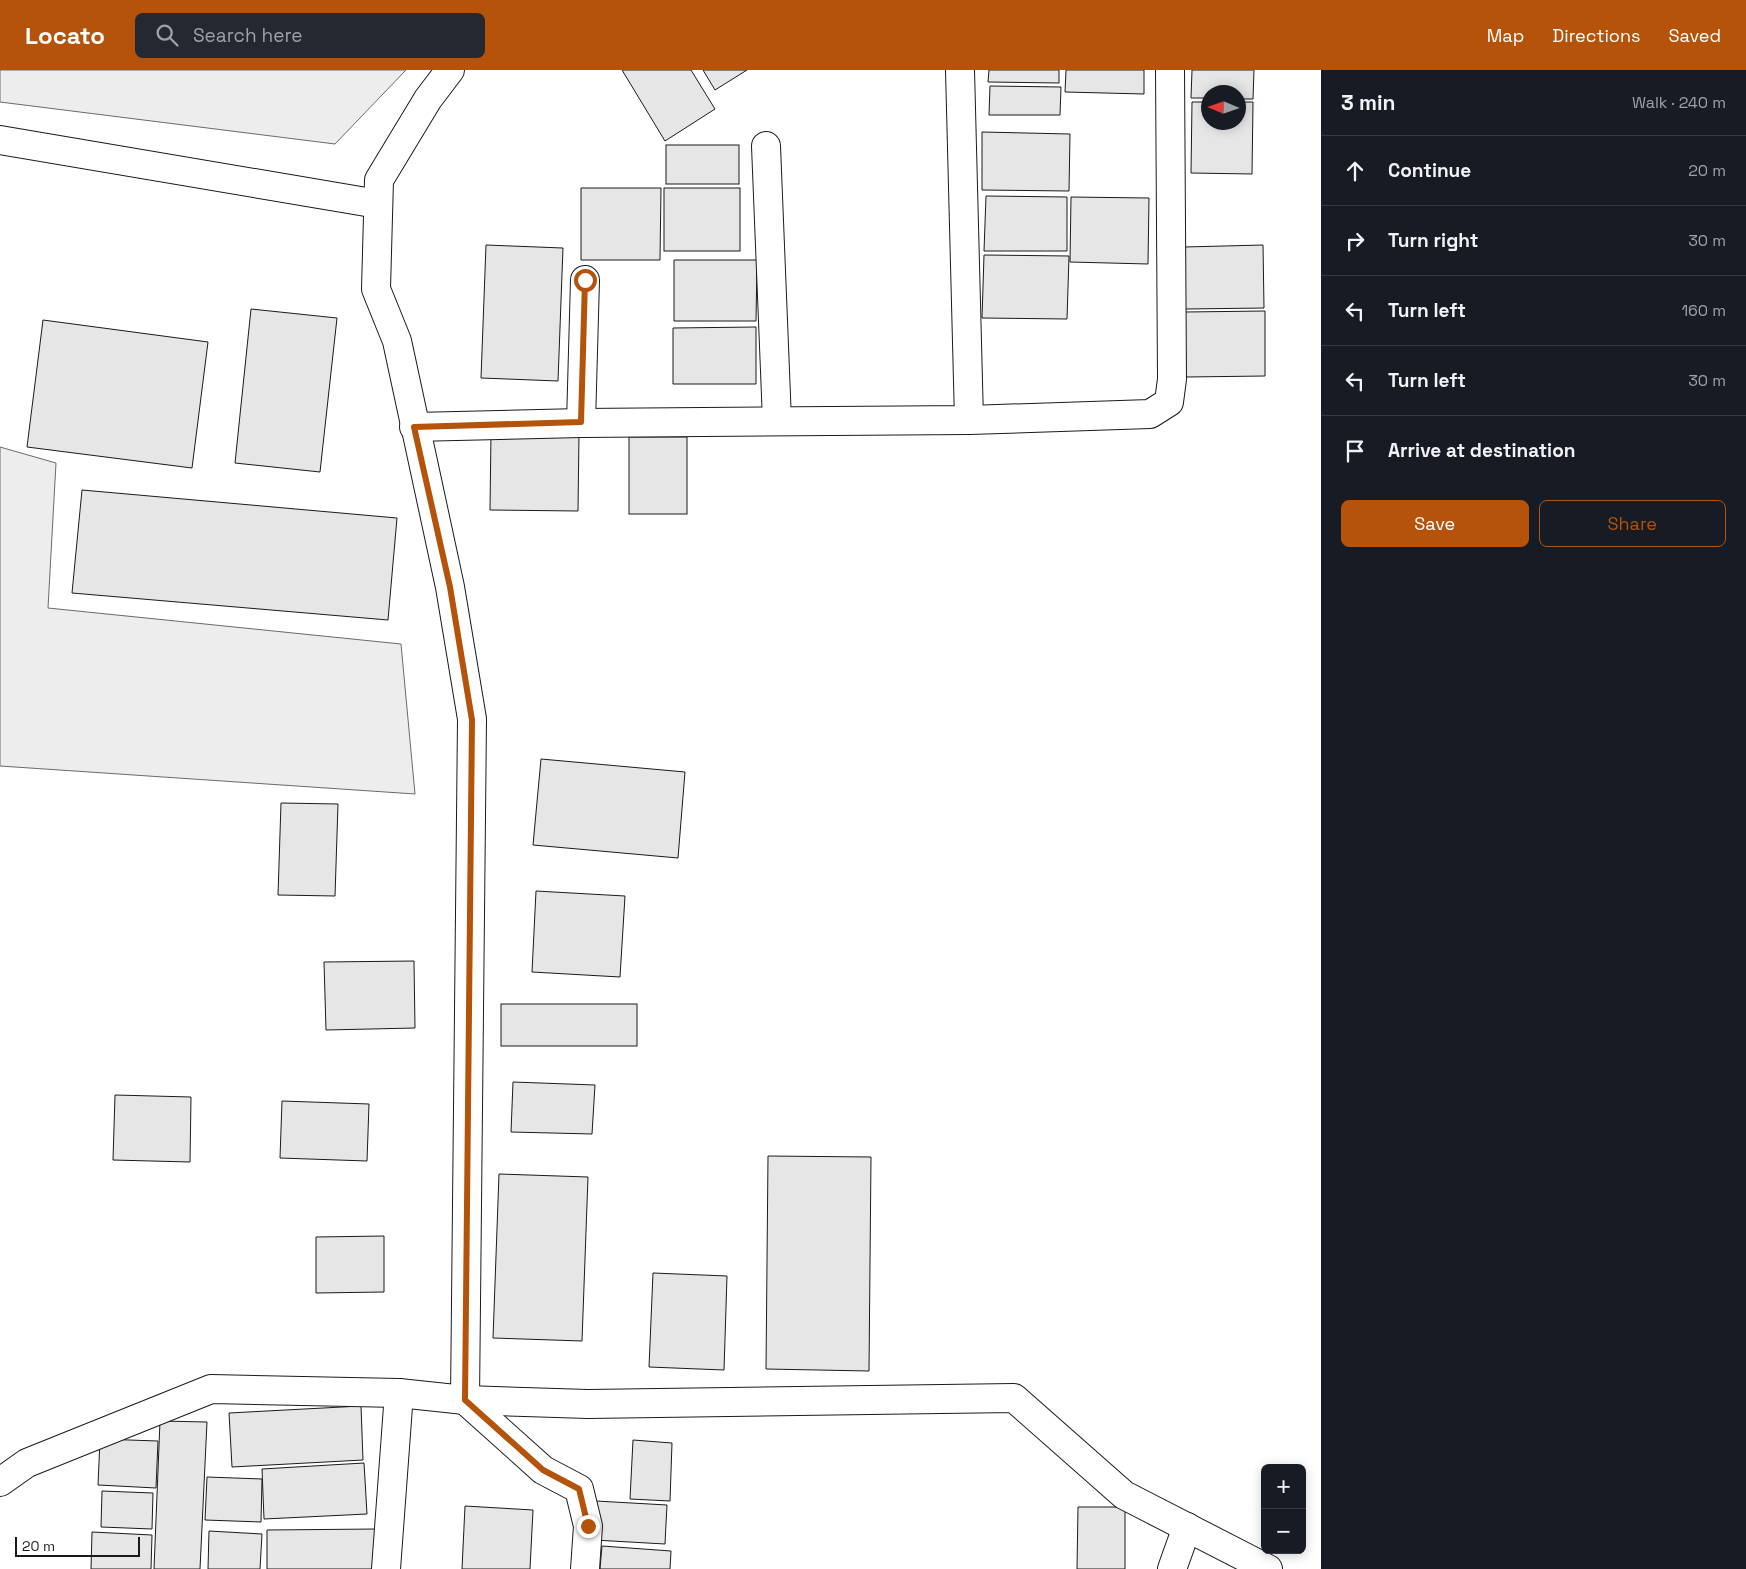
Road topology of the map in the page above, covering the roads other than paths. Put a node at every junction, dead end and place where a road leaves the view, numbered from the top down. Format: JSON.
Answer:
{"nodes":[{"id":1,"x":450,"y":70,"type":"edge"},
{"id":2,"x":960,"y":70,"type":"edge"},
{"id":3,"x":1170,"y":70,"type":"edge"},
{"id":4,"x":0,"y":140,"type":"edge"},
{"id":5,"x":766,"y":146,"type":"dead end"},
{"id":6,"x":378,"y":204,"type":"junction"},
{"id":7,"x":585,"y":280,"type":"dead end"},
{"id":8,"x":969,"y":420,"type":"junction"},
{"id":9,"x":777,"y":421,"type":"junction"},
{"id":10,"x":581,"y":422,"type":"junction"},
{"id":11,"x":414,"y":427,"type":"junction"},
{"id":12,"x":399,"y":1393,"type":"junction"},
{"id":13,"x":465,"y":1400,"type":"junction"},
{"id":14,"x":0,"y":1482,"type":"edge"},
{"id":15,"x":1187,"y":1527,"type":"junction"},
{"id":16,"x":386,"y":1569,"type":"edge"},
{"id":17,"x":585,"y":1569,"type":"edge"},
{"id":18,"x":1172,"y":1569,"type":"edge"},
{"id":19,"x":1268,"y":1569,"type":"edge"}],
"edges":[{"from":1,"to":6,"type":"street"},
{"from":2,"to":8,"type":"street"},
{"from":3,"to":8,"type":"street"},
{"from":4,"to":6,"type":"street"},
{"from":5,"to":9,"type":"street"},
{"from":6,"to":11,"type":"street"},
{"from":7,"to":10,"type":"street"},
{"from":8,"to":9,"type":"street"},
{"from":9,"to":10,"type":"street"},
{"from":10,"to":11,"type":"street"},
{"from":11,"to":13,"type":"street"},
{"from":12,"to":13,"type":"street"},
{"from":12,"to":14,"type":"street"},
{"from":12,"to":16,"type":"street"},
{"from":13,"to":15,"type":"street"},
{"from":13,"to":17,"type":"street"},
{"from":15,"to":18,"type":"street"},
{"from":15,"to":19,"type":"street"}]}
